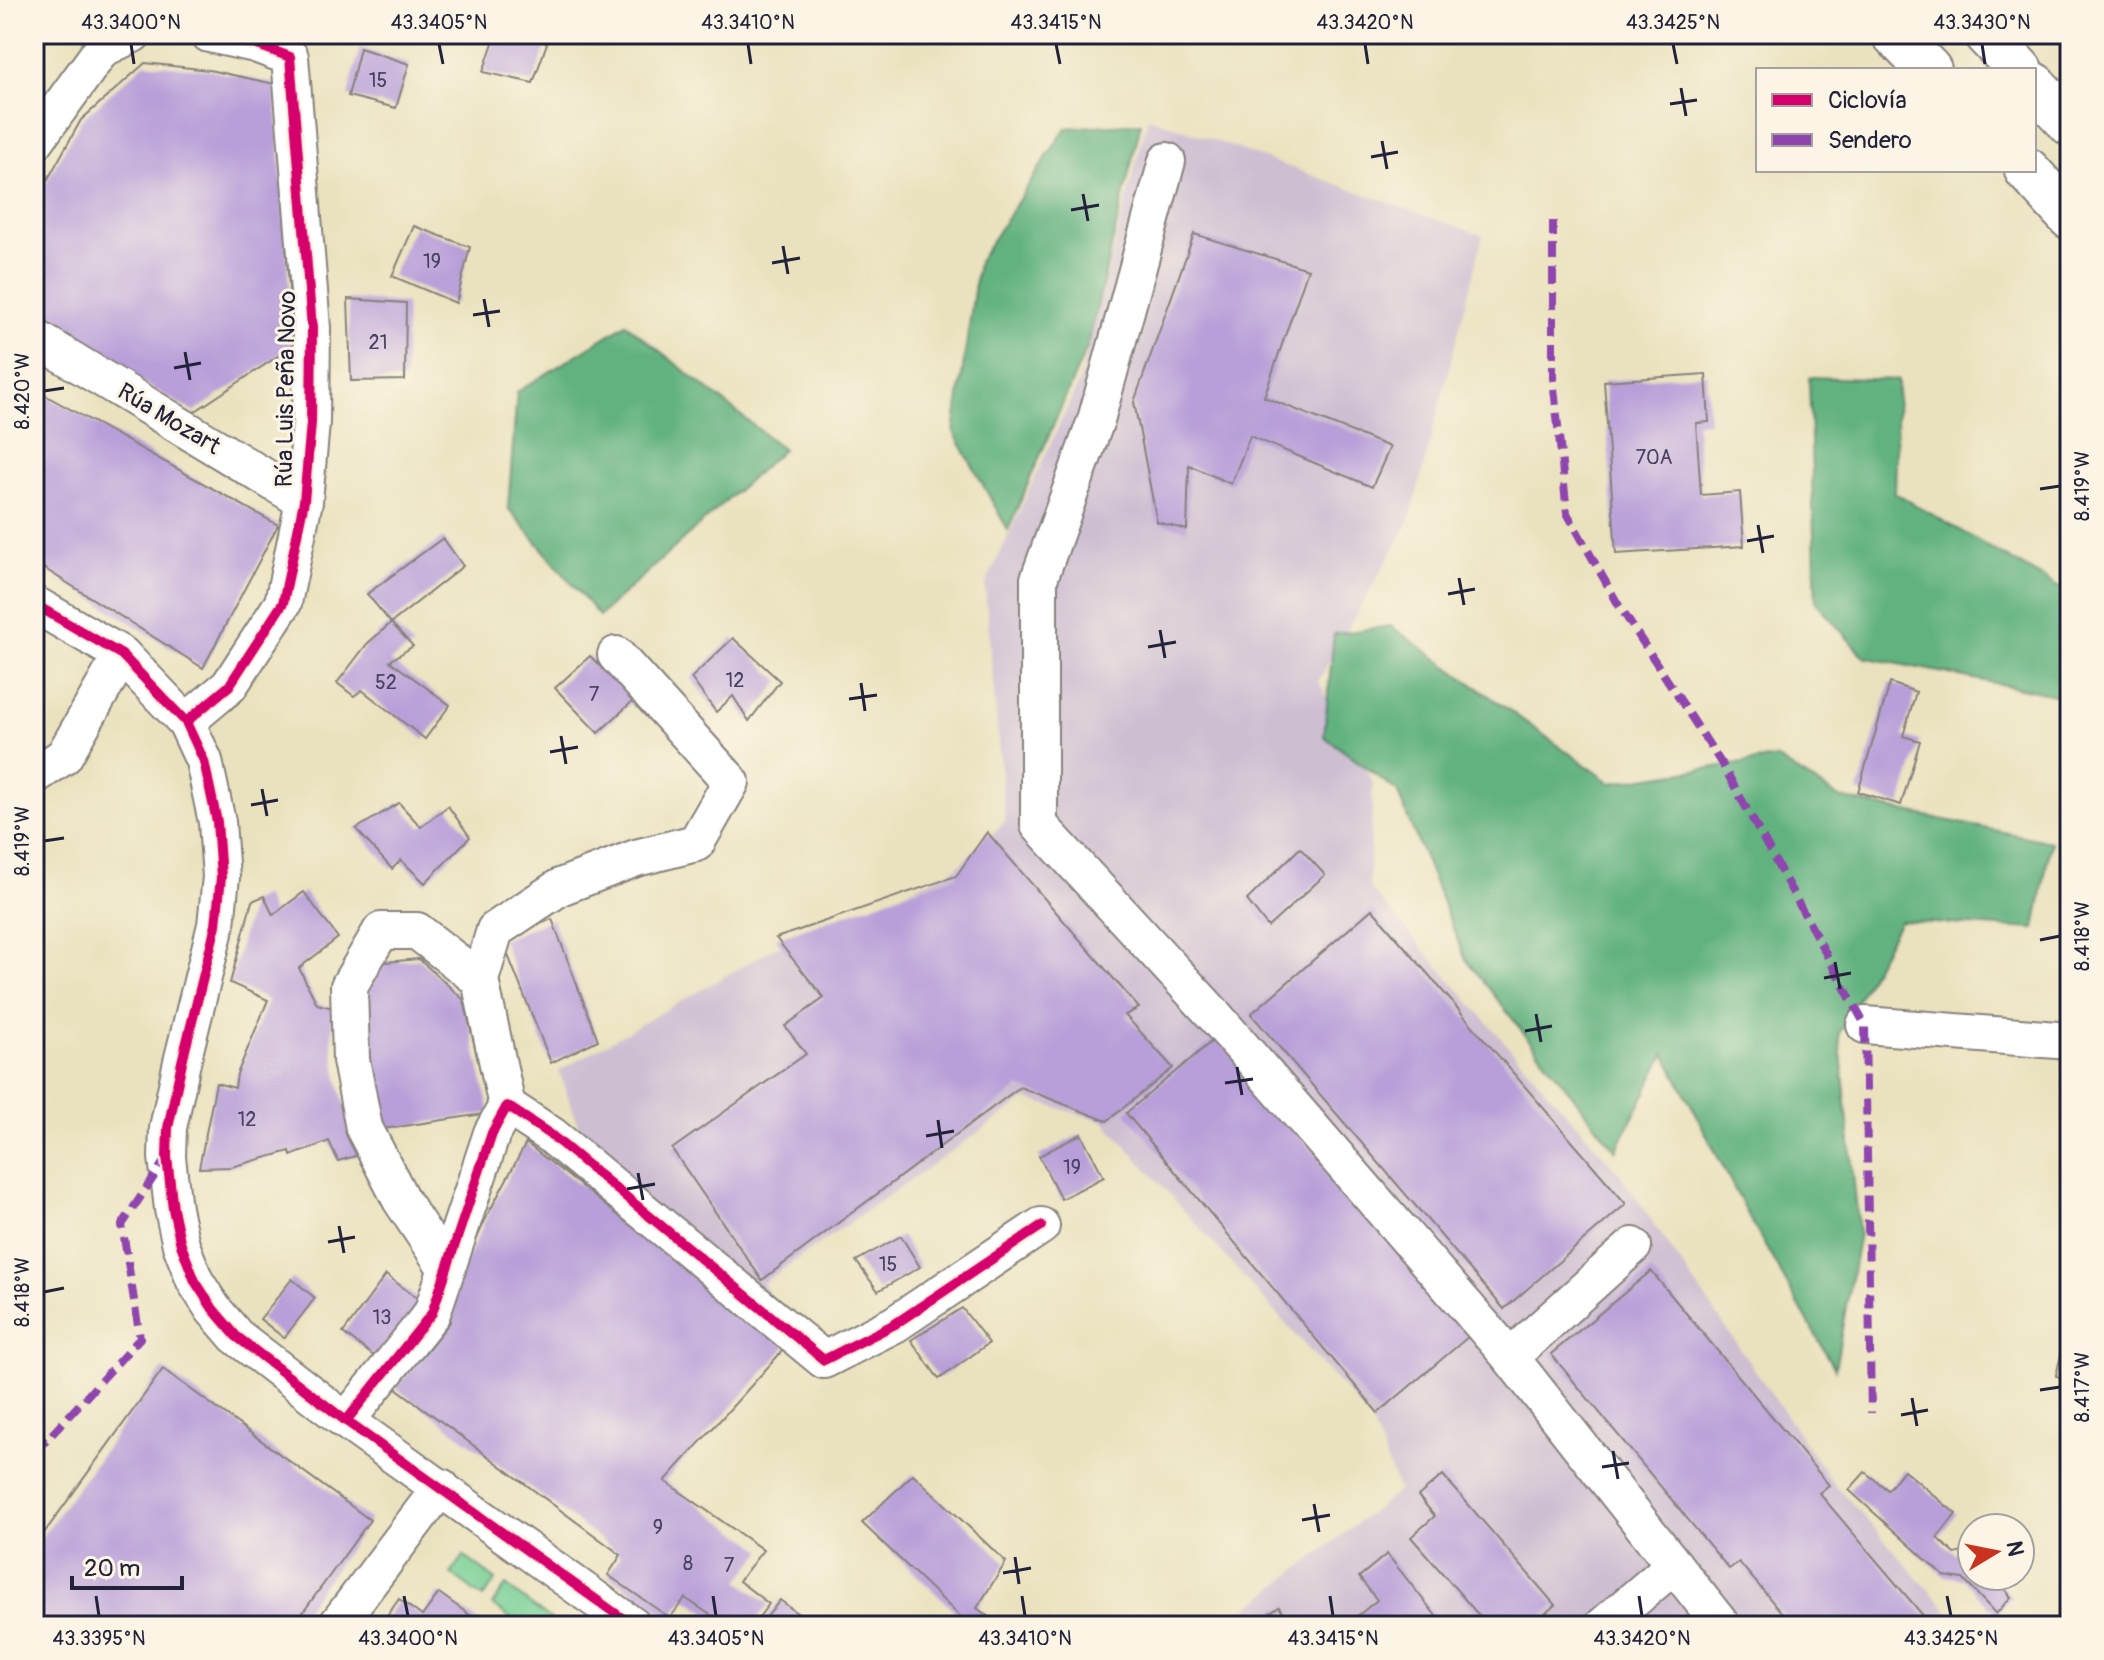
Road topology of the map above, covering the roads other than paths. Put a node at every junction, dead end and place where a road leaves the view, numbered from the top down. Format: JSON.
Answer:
{"nodes":[{"id":1,"x":133,"y":34,"type":"edge"},
{"id":2,"x":209,"y":34,"type":"edge"},
{"id":3,"x":1894,"y":34,"type":"edge"},
{"id":4,"x":1986,"y":34,"type":"edge"},
{"id":5,"x":1927,"y":68,"type":"edge"},
{"id":6,"x":2018,"y":68,"type":"edge"},
{"id":7,"x":2036,"y":87,"type":"edge"},
{"id":8,"x":2070,"y":123,"type":"edge"},
{"id":9,"x":34,"y":143,"type":"edge"},
{"id":10,"x":1167,"y":161,"type":"dead end"},
{"id":11,"x":2029,"y":172,"type":"edge"},
{"id":12,"x":2070,"y":217,"type":"edge"},
{"id":13,"x":34,"y":337,"type":"edge"},
{"id":14,"x":304,"y":501,"type":"junction"},
{"id":15,"x":34,"y":604,"type":"edge"},
{"id":16,"x":122,"y":655,"type":"junction"},
{"id":17,"x":616,"y":655,"type":"dead end"},
{"id":18,"x":186,"y":722,"type":"junction"},
{"id":19,"x":34,"y":776,"type":"edge"},
{"id":20,"x":480,"y":980,"type":"junction"},
{"id":21,"x":1865,"y":1025,"type":"dead end"},
{"id":22,"x":2070,"y":1041,"type":"edge"},
{"id":23,"x":507,"y":1106,"type":"junction"},
{"id":24,"x":1041,"y":1226,"type":"dead end"},
{"id":25,"x":1633,"y":1246,"type":"dead end"},
{"id":26,"x":447,"y":1269,"type":"junction"},
{"id":27,"x":1510,"y":1357,"type":"junction"},
{"id":28,"x":346,"y":1421,"type":"junction"},
{"id":29,"x":441,"y":1487,"type":"junction"},
{"id":30,"x":1674,"y":1565,"type":"junction"},
{"id":31,"x":336,"y":1626,"type":"edge"},
{"id":32,"x":633,"y":1626,"type":"edge"},
{"id":33,"x":1603,"y":1626,"type":"edge"},
{"id":34,"x":1722,"y":1626,"type":"edge"}],
"edges":[{"from":1,"to":9,"type":"street"},
{"from":2,"to":14,"type":"street","name":"Rúa Luis Peña Novo"},
{"from":3,"to":5,"type":"highway"},
{"from":4,"to":6,"type":"highway"},
{"from":7,"to":8,"type":"highway"},
{"from":10,"to":27,"type":"street"},
{"from":11,"to":12,"type":"highway"},
{"from":13,"to":14,"type":"street","name":"Rúa Mozart"},
{"from":14,"to":18,"type":"street","name":"Rúa Luis Peña Novo"},
{"from":15,"to":16,"type":"street"},
{"from":16,"to":18,"type":"street"},
{"from":16,"to":19,"type":"street"},
{"from":17,"to":20,"type":"street"},
{"from":18,"to":28,"type":"street"},
{"from":20,"to":23,"type":"street"},
{"from":20,"to":26,"type":"street"},
{"from":21,"to":22,"type":"street"},
{"from":23,"to":24,"type":"street"},
{"from":23,"to":26,"type":"street"},
{"from":25,"to":27,"type":"street"},
{"from":26,"to":28,"type":"street"},
{"from":27,"to":30,"type":"street"},
{"from":28,"to":29,"type":"street"},
{"from":29,"to":31,"type":"street"},
{"from":29,"to":32,"type":"street"},
{"from":30,"to":33,"type":"street"},
{"from":30,"to":34,"type":"street"}]}
